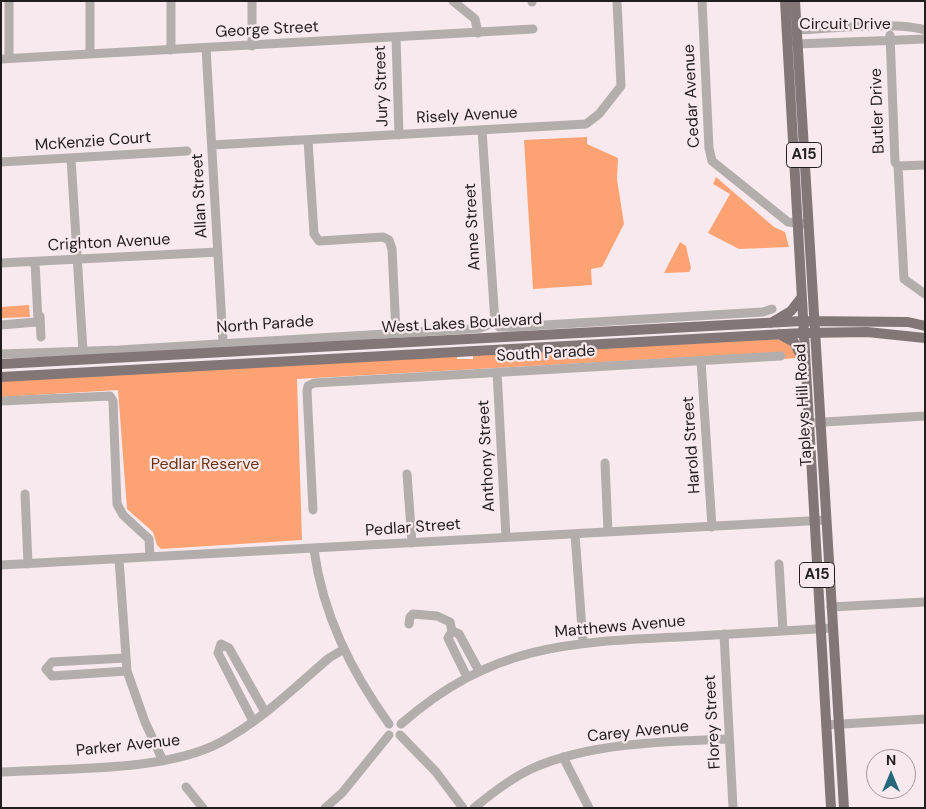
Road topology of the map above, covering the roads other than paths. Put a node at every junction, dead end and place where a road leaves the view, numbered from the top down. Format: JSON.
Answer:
{"nodes":[{"id":1,"x":8,"y":1,"type":"edge"},
{"id":2,"x":90,"y":1,"type":"edge"},
{"id":3,"x":171,"y":1,"type":"edge"},
{"id":4,"x":252,"y":1,"type":"edge"},
{"id":5,"x":453,"y":1,"type":"edge"},
{"id":6,"x":617,"y":1,"type":"edge"},
{"id":7,"x":702,"y":1,"type":"edge"},
{"id":8,"x":785,"y":1,"type":"edge"},
{"id":9,"x":795,"y":1,"type":"edge"},
{"id":10,"x":890,"y":27,"type":"junction"},
{"id":11,"x":534,"y":29,"type":"dead end"},
{"id":12,"x":796,"y":30,"type":"junction"},
{"id":13,"x":925,"y":30,"type":"edge"},
{"id":14,"x":478,"y":33,"type":"junction"},
{"id":15,"x":396,"y":37,"type":"junction"},
{"id":16,"x":787,"y":37,"type":"junction"},
{"id":17,"x":925,"y":39,"type":"edge"},
{"id":18,"x":891,"y":40,"type":"junction"},
{"id":19,"x":797,"y":44,"type":"junction"},
{"id":20,"x":252,"y":46,"type":"junction"},
{"id":21,"x":206,"y":48,"type":"junction"},
{"id":22,"x":171,"y":50,"type":"junction"},
{"id":23,"x":90,"y":54,"type":"junction"},
{"id":24,"x":5,"y":58,"type":"edge"},
{"id":25,"x":482,"y":130,"type":"junction"},
{"id":26,"x":398,"y":135,"type":"junction"},
{"id":27,"x":308,"y":140,"type":"junction"},
{"id":28,"x":212,"y":145,"type":"junction"},
{"id":29,"x":187,"y":151,"type":"dead end"},
{"id":30,"x":72,"y":158,"type":"junction"},
{"id":31,"x":1,"y":162,"type":"edge"},
{"id":32,"x":925,"y":165,"type":"edge"},
{"id":33,"x":898,"y":166,"type":"junction"},
{"id":34,"x":797,"y":224,"type":"junction"},
{"id":35,"x":809,"y":224,"type":"junction"},
{"id":36,"x":218,"y":252,"type":"junction"},
{"id":37,"x":77,"y":260,"type":"junction"},
{"id":38,"x":36,"y":262,"type":"junction"},
{"id":39,"x":1,"y":264,"type":"edge"},
{"id":40,"x":925,"y":294,"type":"edge"},
{"id":41,"x":801,"y":298,"type":"junction"},
{"id":42,"x":772,"y":309,"type":"dead end"},
{"id":43,"x":712,"y":315,"type":"junction"},
{"id":44,"x":40,"y":316,"type":"junction"},
{"id":45,"x":802,"y":321,"type":"junction"},
{"id":46,"x":814,"y":321,"type":"junction"},
{"id":47,"x":495,"y":322,"type":"junction"},
{"id":48,"x":770,"y":323,"type":"junction"},
{"id":49,"x":1,"y":324,"type":"edge"},
{"id":50,"x":720,"y":325,"type":"junction"},
{"id":51,"x":526,"y":326,"type":"junction"},
{"id":52,"x":925,"y":326,"type":"edge"},
{"id":53,"x":396,"y":332,"type":"junction"},
{"id":54,"x":815,"y":332,"type":"junction"},
{"id":55,"x":803,"y":333,"type":"junction"},
{"id":56,"x":778,"y":334,"type":"junction"},
{"id":57,"x":536,"y":335,"type":"junction"},
{"id":58,"x":41,"y":337,"type":"dead end"},
{"id":59,"x":925,"y":338,"type":"edge"},
{"id":60,"x":223,"y":342,"type":"junction"},
{"id":61,"x":83,"y":352,"type":"junction"},
{"id":62,"x":1,"y":354,"type":"edge"},
{"id":63,"x":780,"y":356,"type":"dead end"},
{"id":64,"x":701,"y":360,"type":"junction"},
{"id":65,"x":1,"y":364,"type":"edge"},
{"id":66,"x":805,"y":367,"type":"junction"},
{"id":67,"x":497,"y":372,"type":"junction"},
{"id":68,"x":1,"y":377,"type":"edge"},
{"id":69,"x":1,"y":401,"type":"edge"},
{"id":70,"x":925,"y":416,"type":"edge"},
{"id":71,"x":808,"y":422,"type":"junction"},
{"id":72,"x":820,"y":422,"type":"junction"},
{"id":73,"x":605,"y":463,"type":"dead end"},
{"id":74,"x":407,"y":474,"type":"dead end"},
{"id":75,"x":25,"y":494,"type":"dead end"},
{"id":76,"x":313,"y":510,"type":"dead end"},
{"id":77,"x":826,"y":520,"type":"junction"},
{"id":78,"x":814,"y":521,"type":"junction"},
{"id":79,"x":712,"y":527,"type":"junction"},
{"id":80,"x":608,"y":532,"type":"junction"},
{"id":81,"x":576,"y":534,"type":"junction"},
{"id":82,"x":506,"y":537,"type":"junction"},
{"id":83,"x":412,"y":543,"type":"junction"},
{"id":84,"x":314,"y":550,"type":"junction"},
{"id":85,"x":150,"y":557,"type":"junction"},
{"id":86,"x":119,"y":559,"type":"junction"},
{"id":87,"x":28,"y":564,"type":"junction"},
{"id":88,"x":779,"y":564,"type":"dead end"},
{"id":89,"x":1,"y":565,"type":"edge"},
{"id":90,"x":925,"y":602,"type":"edge"},
{"id":91,"x":832,"y":607,"type":"junction"},
{"id":92,"x":409,"y":624,"type":"dead end"},
{"id":93,"x":833,"y":628,"type":"junction"},
{"id":94,"x":820,"y":629,"type":"junction"},
{"id":95,"x":452,"y":631,"type":"junction"},
{"id":96,"x":783,"y":631,"type":"junction"},
{"id":97,"x":724,"y":634,"type":"junction"},
{"id":98,"x":583,"y":642,"type":"junction"},
{"id":99,"x":344,"y":649,"type":"junction"},
{"id":100,"x":126,"y":658,"type":"junction"},
{"id":101,"x":127,"y":671,"type":"junction"},
{"id":102,"x":479,"y":671,"type":"junction"},
{"id":103,"x":467,"y":677,"type":"junction"},
{"id":104,"x":265,"y":712,"type":"junction"},
{"id":105,"x":925,"y":719,"type":"edge"},
{"id":106,"x":253,"y":721,"type":"junction"},
{"id":107,"x":389,"y":724,"type":"junction"},
{"id":108,"x":400,"y":724,"type":"junction"},
{"id":109,"x":826,"y":725,"type":"junction"},
{"id":110,"x":839,"y":725,"type":"junction"},
{"id":111,"x":389,"y":735,"type":"junction"},
{"id":112,"x":400,"y":735,"type":"junction"},
{"id":113,"x":729,"y":739,"type":"junction"},
{"id":114,"x":563,"y":757,"type":"junction"},
{"id":115,"x":164,"y":761,"type":"junction"},
{"id":116,"x":1,"y":772,"type":"edge"},
{"id":117,"x":186,"y":787,"type":"dead end"},
{"id":118,"x":203,"y":808,"type":"edge"},
{"id":119,"x":325,"y":808,"type":"edge"},
{"id":120,"x":463,"y":808,"type":"edge"},
{"id":121,"x":474,"y":808,"type":"edge"},
{"id":122,"x":589,"y":808,"type":"edge"},
{"id":123,"x":733,"y":808,"type":"edge"},
{"id":124,"x":831,"y":808,"type":"edge"},
{"id":125,"x":844,"y":808,"type":"edge"}],
"edges":[{"from":1,"to":24,"type":"street"},
{"from":2,"to":23,"type":"street"},
{"from":3,"to":22,"type":"street"},
{"from":4,"to":20,"type":"street"},
{"from":5,"to":14,"type":"street"},
{"from":6,"to":25,"type":"street","name":"Risely Avenue"},
{"from":7,"to":34,"type":"street","name":"Cedar Avenue"},
{"from":8,"to":16,"type":"main road","name":"Tapleys Hill Road","number":"A15"},
{"from":9,"to":12,"type":"main road","name":"Tapleys Hill Road","number":"A15"},
{"from":10,"to":12,"type":"street","name":"Circuit Drive"},
{"from":10,"to":13,"type":"street","name":"Circuit Drive"},
{"from":10,"to":18,"type":"street","name":"Butler Drive"},
{"from":11,"to":14,"type":"street","name":"George Street"},
{"from":12,"to":16,"type":"street","name":"Circuit Drive"},
{"from":12,"to":19,"type":"main road","name":"Tapleys Hill Road","number":"A15"},
{"from":14,"to":15,"type":"street","name":"George Street"},
{"from":15,"to":20,"type":"street","name":"George Street"},
{"from":15,"to":26,"type":"street","name":"Jury Street"},
{"from":16,"to":19,"type":"street","name":"Circuit Drive"},
{"from":16,"to":34,"type":"main road","name":"Tapleys Hill Road","number":"A15"},
{"from":17,"to":18,"type":"street","name":"Circuit Drive"},
{"from":18,"to":19,"type":"street","name":"Circuit Drive"},
{"from":18,"to":33,"type":"street","name":"Butler Drive"},
{"from":19,"to":35,"type":"main road","name":"Tapleys Hill Road","number":"A15"},
{"from":20,"to":21,"type":"street","name":"George Street"},
{"from":21,"to":22,"type":"street","name":"George Street"},
{"from":21,"to":28,"type":"street","name":"Allan Street"},
{"from":22,"to":23,"type":"street","name":"George Street"},
{"from":23,"to":24,"type":"street","name":"George Street"},
{"from":25,"to":26,"type":"street","name":"Risely Avenue"},
{"from":25,"to":47,"type":"street","name":"Anne Street"},
{"from":26,"to":27,"type":"street","name":"Risely Avenue"},
{"from":27,"to":28,"type":"street","name":"Risely Avenue"},
{"from":27,"to":53,"type":"street"},
{"from":28,"to":36,"type":"street","name":"Allan Street"},
{"from":29,"to":30,"type":"street","name":"McKenzie Court"},
{"from":30,"to":31,"type":"street","name":"McKenzie Court"},
{"from":30,"to":37,"type":"street"},
{"from":32,"to":33,"type":"street","name":"Butler Drive"},
{"from":33,"to":40,"type":"street"},
{"from":34,"to":35,"type":"street","name":"Cedar Avenue"},
{"from":34,"to":41,"type":"main road","name":"Tapleys Hill Road","number":"A15"},
{"from":35,"to":46,"type":"main road","name":"Tapleys Hill Road","number":"A15"},
{"from":36,"to":37,"type":"street","name":"Crighton Avenue"},
{"from":36,"to":60,"type":"street","name":"Allan Street"},
{"from":37,"to":38,"type":"street","name":"Crighton Avenue"},
{"from":37,"to":61,"type":"street"},
{"from":38,"to":39,"type":"street","name":"Crighton Avenue"},
{"from":38,"to":44,"type":"street"},
{"from":41,"to":45,"type":"main road","name":"Tapleys Hill Road","number":"A15"},
{"from":41,"to":48,"type":"main road"},
{"from":42,"to":43,"type":"street","name":"North Parade"},
{"from":43,"to":50,"type":"street"},
{"from":43,"to":51,"type":"street","name":"North Parade"},
{"from":44,"to":49,"type":"street"},
{"from":44,"to":58,"type":"street"},
{"from":45,"to":46,"type":"main road","name":"West Lakes Boulevard"},
{"from":45,"to":48,"type":"main road","name":"West Lakes Boulevard"},
{"from":45,"to":55,"type":"main road","name":"Tapleys Hill Road","number":"A15"},
{"from":46,"to":52,"type":"main road","name":"West Lakes Boulevard"},
{"from":46,"to":54,"type":"main road","name":"Tapleys Hill Road","number":"A15"},
{"from":47,"to":51,"type":"street","name":"North Parade"},
{"from":47,"to":53,"type":"street","name":"North Parade"},
{"from":48,"to":50,"type":"main road","name":"West Lakes Boulevard"},
{"from":50,"to":57,"type":"main road","name":"West Lakes Boulevard"},
{"from":51,"to":57,"type":"street"},
{"from":53,"to":60,"type":"street","name":"North Parade"},
{"from":54,"to":55,"type":"main road","name":"West Lakes Boulevard"},
{"from":54,"to":59,"type":"main road","name":"West Lakes Boulevard"},
{"from":54,"to":72,"type":"main road","name":"Tapleys Hill Road","number":"A15"},
{"from":55,"to":56,"type":"main road","name":"West Lakes Boulevard"},
{"from":55,"to":66,"type":"main road","name":"Tapleys Hill Road","number":"A15"},
{"from":56,"to":66,"type":"main road"},
{"from":56,"to":68,"type":"main road","name":"West Lakes Boulevard"},
{"from":57,"to":65,"type":"main road","name":"West Lakes Boulevard"},
{"from":60,"to":61,"type":"street","name":"North Parade"},
{"from":61,"to":62,"type":"street","name":"North Parade"},
{"from":63,"to":64,"type":"street","name":"South Parade"},
{"from":64,"to":67,"type":"street","name":"South Parade"},
{"from":64,"to":79,"type":"street","name":"Harold Street"},
{"from":66,"to":71,"type":"main road","name":"Tapleys Hill Road","number":"A15"},
{"from":67,"to":76,"type":"street","name":"South Parade"},
{"from":67,"to":82,"type":"street","name":"Anthony Street"},
{"from":69,"to":85,"type":"street"},
{"from":70,"to":72,"type":"street"},
{"from":71,"to":72,"type":"street"},
{"from":71,"to":78,"type":"main road","name":"Tapleys Hill Road","number":"A15"},
{"from":72,"to":77,"type":"main road","name":"Tapleys Hill Road","number":"A15"},
{"from":73,"to":80,"type":"street"},
{"from":74,"to":83,"type":"street"},
{"from":75,"to":87,"type":"street"},
{"from":77,"to":78,"type":"street","name":"Pedlar Street"},
{"from":77,"to":91,"type":"main road","name":"Tapleys Hill Road","number":"A15"},
{"from":78,"to":79,"type":"street","name":"Pedlar Street"},
{"from":78,"to":94,"type":"main road","name":"Tapleys Hill Road","number":"A15"},
{"from":79,"to":80,"type":"street","name":"Pedlar Street"},
{"from":80,"to":81,"type":"street","name":"Pedlar Street"},
{"from":81,"to":82,"type":"street","name":"Pedlar Street"},
{"from":81,"to":98,"type":"street"},
{"from":82,"to":83,"type":"street","name":"Pedlar Street"},
{"from":83,"to":84,"type":"street","name":"Pedlar Street"},
{"from":84,"to":85,"type":"street","name":"Pedlar Street"},
{"from":84,"to":99,"type":"street"},
{"from":85,"to":86,"type":"street","name":"Pedlar Street"},
{"from":86,"to":87,"type":"street","name":"Pedlar Street"},
{"from":86,"to":100,"type":"street"},
{"from":87,"to":89,"type":"street","name":"Pedlar Street"},
{"from":88,"to":96,"type":"street"},
{"from":90,"to":91,"type":"street"},
{"from":91,"to":93,"type":"main road","name":"Tapleys Hill Road","number":"A15"},
{"from":92,"to":95,"type":"street"},
{"from":93,"to":94,"type":"street","name":"Matthews Avenue"},
{"from":93,"to":110,"type":"main road","name":"Tapleys Hill Road","number":"A15"},
{"from":94,"to":96,"type":"street","name":"Matthews Avenue"},
{"from":94,"to":109,"type":"main road","name":"Tapleys Hill Road","number":"A15"},
{"from":95,"to":102,"type":"street"},
{"from":95,"to":103,"type":"street"},
{"from":96,"to":97,"type":"street","name":"Matthews Avenue"},
{"from":97,"to":98,"type":"street","name":"Matthews Avenue"},
{"from":97,"to":113,"type":"street","name":"Florey Street"},
{"from":98,"to":102,"type":"street","name":"Matthews Avenue"},
{"from":99,"to":104,"type":"street","name":"Parker Avenue"},
{"from":99,"to":107,"type":"street"},
{"from":100,"to":101,"type":"street"},
{"from":100,"to":101,"type":"street"},
{"from":101,"to":115,"type":"street"},
{"from":102,"to":103,"type":"street","name":"Matthews Avenue"},
{"from":103,"to":108,"type":"street","name":"Matthews Avenue"},
{"from":104,"to":106,"type":"street","name":"Parker Avenue"},
{"from":104,"to":106,"type":"street"},
{"from":105,"to":110,"type":"street"},
{"from":106,"to":115,"type":"street","name":"Parker Avenue"},
{"from":107,"to":108,"type":"street"},
{"from":107,"to":111,"type":"street"},
{"from":108,"to":112,"type":"street"},
{"from":109,"to":110,"type":"street"},
{"from":109,"to":124,"type":"main road","name":"Tapleys Hill Road","number":"A15"},
{"from":110,"to":125,"type":"main road","name":"Tapleys Hill Road","number":"A15"},
{"from":111,"to":112,"type":"street"},
{"from":111,"to":119,"type":"street"},
{"from":112,"to":120,"type":"street"},
{"from":113,"to":114,"type":"street","name":"Carey Avenue"},
{"from":113,"to":123,"type":"street","name":"Florey Street"},
{"from":114,"to":121,"type":"street","name":"Carey Avenue"},
{"from":114,"to":122,"type":"street"},
{"from":115,"to":116,"type":"street","name":"Parker Avenue"},
{"from":117,"to":118,"type":"street"}]}
